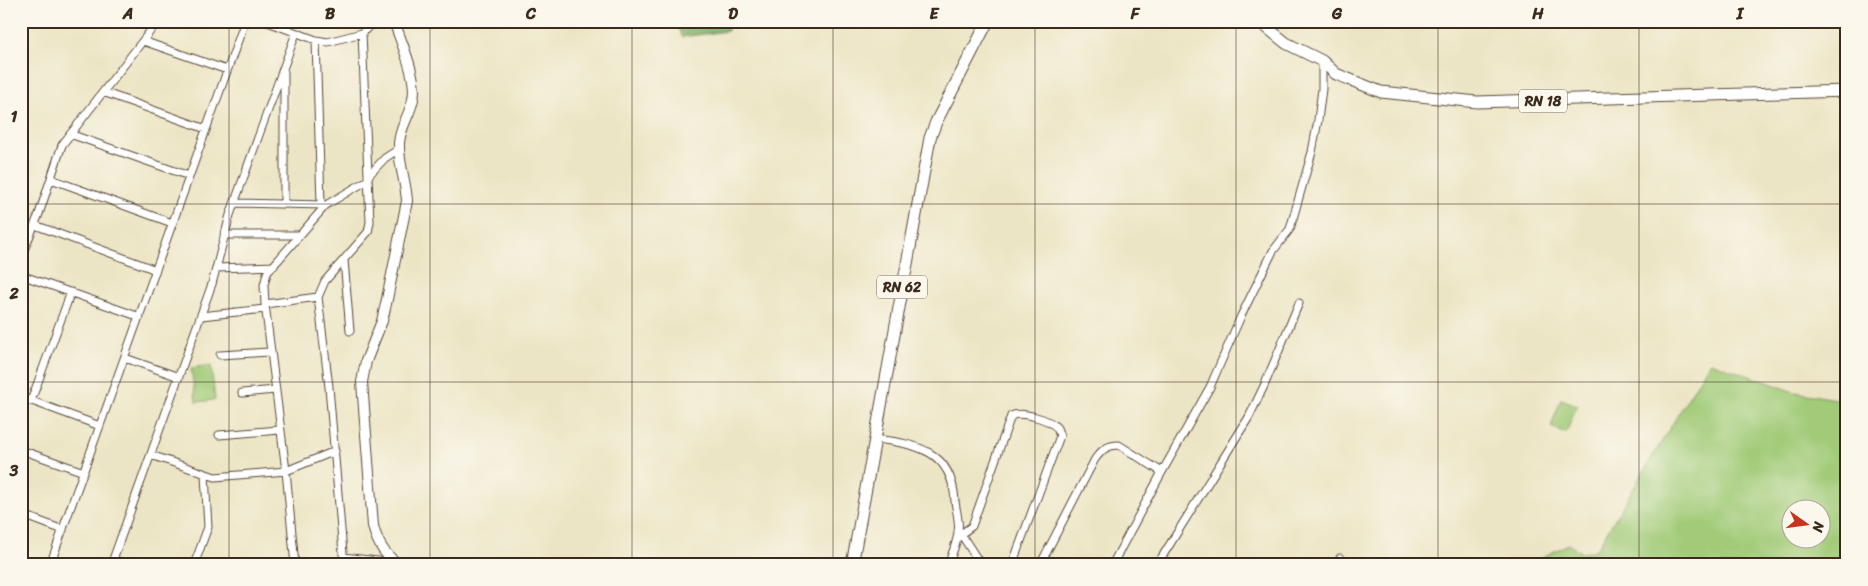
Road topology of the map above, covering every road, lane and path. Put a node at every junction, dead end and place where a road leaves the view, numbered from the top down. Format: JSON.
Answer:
{"nodes":[{"id":1,"x":158,"y":21,"type":"edge"},
{"id":2,"x":245,"y":21,"type":"edge"},
{"id":3,"x":265,"y":21,"type":"edge"},
{"id":4,"x":375,"y":21,"type":"edge"},
{"id":5,"x":394,"y":21,"type":"edge"},
{"id":6,"x":988,"y":21,"type":"edge"},
{"id":7,"x":1259,"y":21,"type":"edge"},
{"id":8,"x":296,"y":33,"type":"junction"},
{"id":9,"x":362,"y":33,"type":"junction"},
{"id":10,"x":316,"y":40,"type":"junction"},
{"id":11,"x":142,"y":41,"type":"junction"},
{"id":12,"x":1322,"y":61,"type":"junction"},
{"id":13,"x":284,"y":67,"type":"junction"},
{"id":14,"x":227,"y":70,"type":"junction"},
{"id":15,"x":1847,"y":91,"type":"edge"},
{"id":16,"x":103,"y":92,"type":"junction"},
{"id":17,"x":206,"y":129,"type":"junction"},
{"id":18,"x":70,"y":134,"type":"junction"},
{"id":19,"x":400,"y":149,"type":"junction"},
{"id":20,"x":189,"y":176,"type":"junction"},
{"id":21,"x":368,"y":178,"type":"junction"},
{"id":22,"x":51,"y":179,"type":"junction"},
{"id":23,"x":234,"y":203,"type":"junction"},
{"id":24,"x":284,"y":204,"type":"junction"},
{"id":25,"x":323,"y":205,"type":"junction"},
{"id":26,"x":172,"y":222,"type":"junction"},
{"id":27,"x":35,"y":225,"type":"junction"},
{"id":28,"x":224,"y":235,"type":"junction"},
{"id":29,"x":300,"y":235,"type":"junction"},
{"id":30,"x":21,"y":257,"type":"edge"},
{"id":31,"x":344,"y":260,"type":"junction"},
{"id":32,"x":274,"y":266,"type":"junction"},
{"id":33,"x":216,"y":268,"type":"junction"},
{"id":34,"x":156,"y":270,"type":"junction"},
{"id":35,"x":21,"y":275,"type":"edge"},
{"id":36,"x":71,"y":292,"type":"junction"},
{"id":37,"x":318,"y":297,"type":"junction"},
{"id":38,"x":1299,"y":303,"type":"dead end"},
{"id":39,"x":265,"y":307,"type":"junction"},
{"id":40,"x":201,"y":316,"type":"junction"},
{"id":41,"x":140,"y":317,"type":"junction"},
{"id":42,"x":350,"y":331,"type":"dead end"},
{"id":43,"x":270,"y":352,"type":"junction"},
{"id":44,"x":220,"y":355,"type":"dead end"},
{"id":45,"x":125,"y":358,"type":"junction"},
{"id":46,"x":179,"y":377,"type":"junction"},
{"id":47,"x":275,"y":390,"type":"junction"},
{"id":48,"x":242,"y":393,"type":"dead end"},
{"id":49,"x":21,"y":397,"type":"edge"},
{"id":50,"x":31,"y":401,"type":"junction"},
{"id":51,"x":100,"y":426,"type":"junction"},
{"id":52,"x":280,"y":430,"type":"junction"},
{"id":53,"x":219,"y":435,"type":"dead end"},
{"id":54,"x":875,"y":439,"type":"junction"},
{"id":55,"x":21,"y":450,"type":"edge"},
{"id":56,"x":335,"y":452,"type":"junction"},
{"id":57,"x":151,"y":455,"type":"junction"},
{"id":58,"x":286,"y":471,"type":"junction"},
{"id":59,"x":84,"y":472,"type":"junction"},
{"id":60,"x":1162,"y":472,"type":"junction"},
{"id":61,"x":205,"y":475,"type":"junction"},
{"id":62,"x":21,"y":514,"type":"edge"},
{"id":63,"x":63,"y":530,"type":"junction"},
{"id":64,"x":960,"y":533,"type":"junction"},
{"id":65,"x":344,"y":561,"type":"edge"},
{"id":66,"x":112,"y":562,"type":"edge"},
{"id":67,"x":295,"y":564,"type":"edge"},
{"id":68,"x":399,"y":564,"type":"edge"},
{"id":69,"x":50,"y":565,"type":"edge"},
{"id":70,"x":127,"y":565,"type":"edge"},
{"id":71,"x":194,"y":565,"type":"edge"},
{"id":72,"x":285,"y":565,"type":"edge"},
{"id":73,"x":852,"y":565,"type":"edge"},
{"id":74,"x":948,"y":565,"type":"edge"},
{"id":75,"x":981,"y":565,"type":"edge"},
{"id":76,"x":1012,"y":565,"type":"edge"},
{"id":77,"x":1040,"y":565,"type":"edge"},
{"id":78,"x":1112,"y":565,"type":"edge"},
{"id":79,"x":1157,"y":565,"type":"edge"}],
"edges":[{"from":1,"to":11,"type":"street"},
{"from":2,"to":14,"type":"street"},
{"from":3,"to":8,"type":"street"},
{"from":4,"to":9,"type":"street"},
{"from":5,"to":19,"type":"street"},
{"from":6,"to":54,"type":"main road","number":"RN 62"},
{"from":7,"to":12,"type":"main road","number":"RN 18"},
{"from":8,"to":10,"type":"street"},
{"from":8,"to":13,"type":"street"},
{"from":9,"to":10,"type":"street"},
{"from":9,"to":21,"type":"street"},
{"from":10,"to":25,"type":"street"},
{"from":11,"to":14,"type":"street"},
{"from":11,"to":16,"type":"street"},
{"from":12,"to":15,"type":"main road","number":"RN 18"},
{"from":12,"to":60,"type":"street"},
{"from":13,"to":23,"type":"street"},
{"from":13,"to":24,"type":"street"},
{"from":14,"to":17,"type":"street"},
{"from":16,"to":17,"type":"street"},
{"from":16,"to":18,"type":"street"},
{"from":17,"to":20,"type":"street"},
{"from":18,"to":20,"type":"street"},
{"from":18,"to":22,"type":"street"},
{"from":19,"to":21,"type":"street"},
{"from":19,"to":68,"type":"street"},
{"from":20,"to":26,"type":"street"},
{"from":21,"to":25,"type":"street"},
{"from":21,"to":31,"type":"street"},
{"from":22,"to":26,"type":"street"},
{"from":22,"to":27,"type":"street"},
{"from":23,"to":24,"type":"street"},
{"from":23,"to":28,"type":"street"},
{"from":24,"to":25,"type":"street"},
{"from":25,"to":29,"type":"street"},
{"from":26,"to":34,"type":"street"},
{"from":27,"to":30,"type":"street"},
{"from":27,"to":34,"type":"street"},
{"from":28,"to":29,"type":"street"},
{"from":28,"to":33,"type":"street"},
{"from":29,"to":32,"type":"street"},
{"from":31,"to":37,"type":"street"},
{"from":31,"to":42,"type":"street"},
{"from":32,"to":33,"type":"street"},
{"from":32,"to":39,"type":"street"},
{"from":33,"to":40,"type":"street"},
{"from":34,"to":41,"type":"street"},
{"from":35,"to":36,"type":"street"},
{"from":36,"to":41,"type":"street"},
{"from":36,"to":50,"type":"street"},
{"from":37,"to":39,"type":"street"},
{"from":37,"to":56,"type":"street"},
{"from":38,"to":79,"type":"street"},
{"from":39,"to":40,"type":"street"},
{"from":39,"to":43,"type":"street"},
{"from":40,"to":46,"type":"street"},
{"from":41,"to":45,"type":"street"},
{"from":43,"to":44,"type":"street"},
{"from":43,"to":47,"type":"street"},
{"from":45,"to":46,"type":"street"},
{"from":45,"to":51,"type":"street"},
{"from":46,"to":57,"type":"street"},
{"from":47,"to":48,"type":"street"},
{"from":47,"to":52,"type":"street"},
{"from":49,"to":50,"type":"street"},
{"from":50,"to":51,"type":"street"},
{"from":51,"to":59,"type":"street"},
{"from":52,"to":53,"type":"street"},
{"from":52,"to":58,"type":"street"},
{"from":54,"to":64,"type":"street"},
{"from":54,"to":73,"type":"main road","number":"RN 62"},
{"from":55,"to":59,"type":"street"},
{"from":56,"to":58,"type":"street"},
{"from":56,"to":65,"type":"street"},
{"from":57,"to":61,"type":"street"},
{"from":57,"to":66,"type":"street"},
{"from":58,"to":61,"type":"street"},
{"from":58,"to":67,"type":"street"},
{"from":59,"to":63,"type":"street"},
{"from":60,"to":77,"type":"street"},
{"from":60,"to":78,"type":"street"},
{"from":61,"to":71,"type":"street"},
{"from":62,"to":63,"type":"street"},
{"from":63,"to":69,"type":"street"},
{"from":64,"to":74,"type":"street"},
{"from":64,"to":75,"type":"street"},
{"from":64,"to":76,"type":"street"},
{"from":65,"to":68,"type":"street"},
{"from":66,"to":70,"type":"street"},
{"from":67,"to":72,"type":"street"}]}
